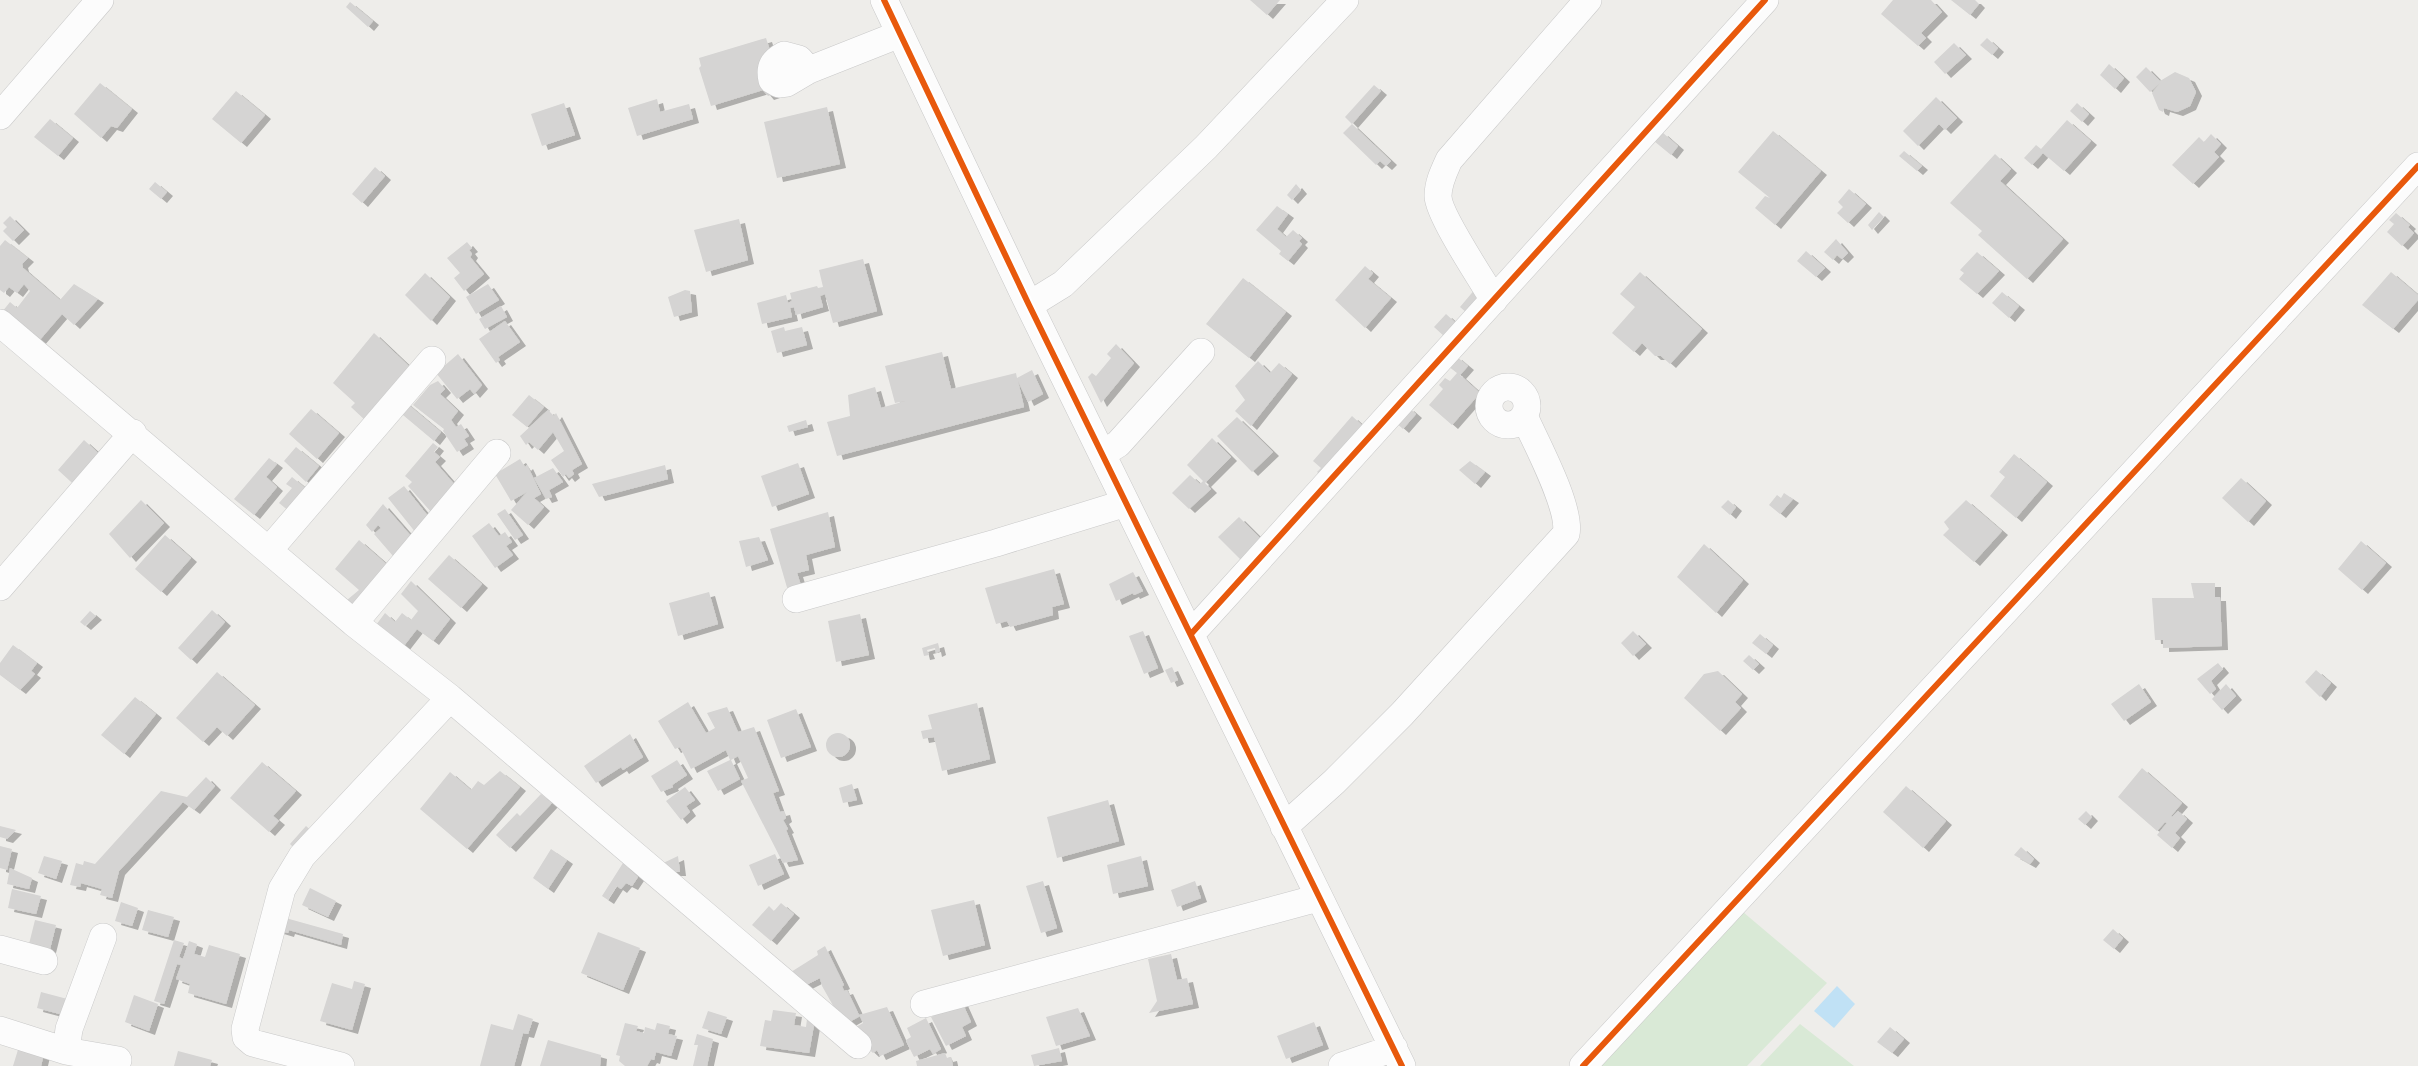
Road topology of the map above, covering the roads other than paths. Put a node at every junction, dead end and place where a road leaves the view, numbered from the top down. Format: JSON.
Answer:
{"nodes":[{"id":1,"x":100,"y":0,"type":"edge"},
{"id":2,"x":884,"y":0,"type":"edge"},
{"id":3,"x":1345,"y":0,"type":"edge"},
{"id":4,"x":1588,"y":0,"type":"edge"},
{"id":5,"x":1765,"y":0,"type":"edge"},
{"id":6,"x":900,"y":33,"type":"junction"},
{"id":7,"x":809,"y":70,"type":"dead end"},
{"id":8,"x":0,"y":116,"type":"edge"},
{"id":9,"x":2418,"y":166,"type":"edge"},
{"id":10,"x":1494,"y":300,"type":"junction"},
{"id":11,"x":1029,"y":305,"type":"junction"},
{"id":12,"x":0,"y":323,"type":"edge"},
{"id":13,"x":1201,"y":351,"type":"dead end"},
{"id":14,"x":432,"y":360,"type":"dead end"},
{"id":15,"x":1524,"y":416,"type":"dead end"},
{"id":16,"x":133,"y":434,"type":"junction"},
{"id":17,"x":497,"y":453,"type":"dead end"},
{"id":18,"x":1102,"y":453,"type":"junction"},
{"id":19,"x":1126,"y":503,"type":"junction"},
{"id":20,"x":269,"y":550,"type":"junction"},
{"id":21,"x":0,"y":587,"type":"edge"},
{"id":22,"x":796,"y":599,"type":"dead end"},
{"id":23,"x":354,"y":623,"type":"junction"},
{"id":24,"x":1191,"y":634,"type":"junction"},
{"id":25,"x":450,"y":698,"type":"junction"},
{"id":26,"x":1284,"y":827,"type":"junction"},
{"id":27,"x":1318,"y":898,"type":"junction"},
{"id":28,"x":103,"y":937,"type":"dead end"},
{"id":29,"x":0,"y":949,"type":"edge"},
{"id":30,"x":44,"y":961,"type":"dead end"},
{"id":31,"x":924,"y":1004,"type":"dead end"},
{"id":32,"x":0,"y":1030,"type":"edge"},
{"id":33,"x":858,"y":1045,"type":"dead end"},
{"id":34,"x":66,"y":1051,"type":"junction"},
{"id":35,"x":1398,"y":1057,"type":"edge"},
{"id":36,"x":118,"y":1060,"type":"dead end"},
{"id":37,"x":298,"y":1060,"type":"edge"},
{"id":38,"x":341,"y":1066,"type":"edge"},
{"id":39,"x":1342,"y":1066,"type":"edge"},
{"id":40,"x":1583,"y":1066,"type":"edge"}],
"edges":[{"from":1,"to":8,"type":"street"},
{"from":2,"to":6,"type":"street"},
{"from":3,"to":11,"type":"street"},
{"from":4,"to":10,"type":"street"},
{"from":5,"to":10,"type":"street"},
{"from":6,"to":7,"type":"street"},
{"from":6,"to":11,"type":"street"},
{"from":9,"to":40,"type":"street"},
{"from":10,"to":24,"type":"street"},
{"from":11,"to":18,"type":"street"},
{"from":12,"to":16,"type":"street"},
{"from":13,"to":18,"type":"street"},
{"from":14,"to":20,"type":"street"},
{"from":15,"to":26,"type":"street"},
{"from":16,"to":20,"type":"street"},
{"from":16,"to":21,"type":"street"},
{"from":17,"to":23,"type":"street"},
{"from":18,"to":19,"type":"street"},
{"from":19,"to":22,"type":"street"},
{"from":19,"to":24,"type":"street"},
{"from":20,"to":23,"type":"street"},
{"from":23,"to":25,"type":"street"},
{"from":24,"to":26,"type":"street"},
{"from":25,"to":33,"type":"street"},
{"from":25,"to":37,"type":"street"},
{"from":26,"to":27,"type":"street"},
{"from":27,"to":31,"type":"street"},
{"from":27,"to":35,"type":"street"},
{"from":28,"to":34,"type":"street"},
{"from":29,"to":30,"type":"street"},
{"from":32,"to":34,"type":"street"},
{"from":34,"to":36,"type":"street"},
{"from":35,"to":39,"type":"street"},
{"from":37,"to":38,"type":"street"}]}
